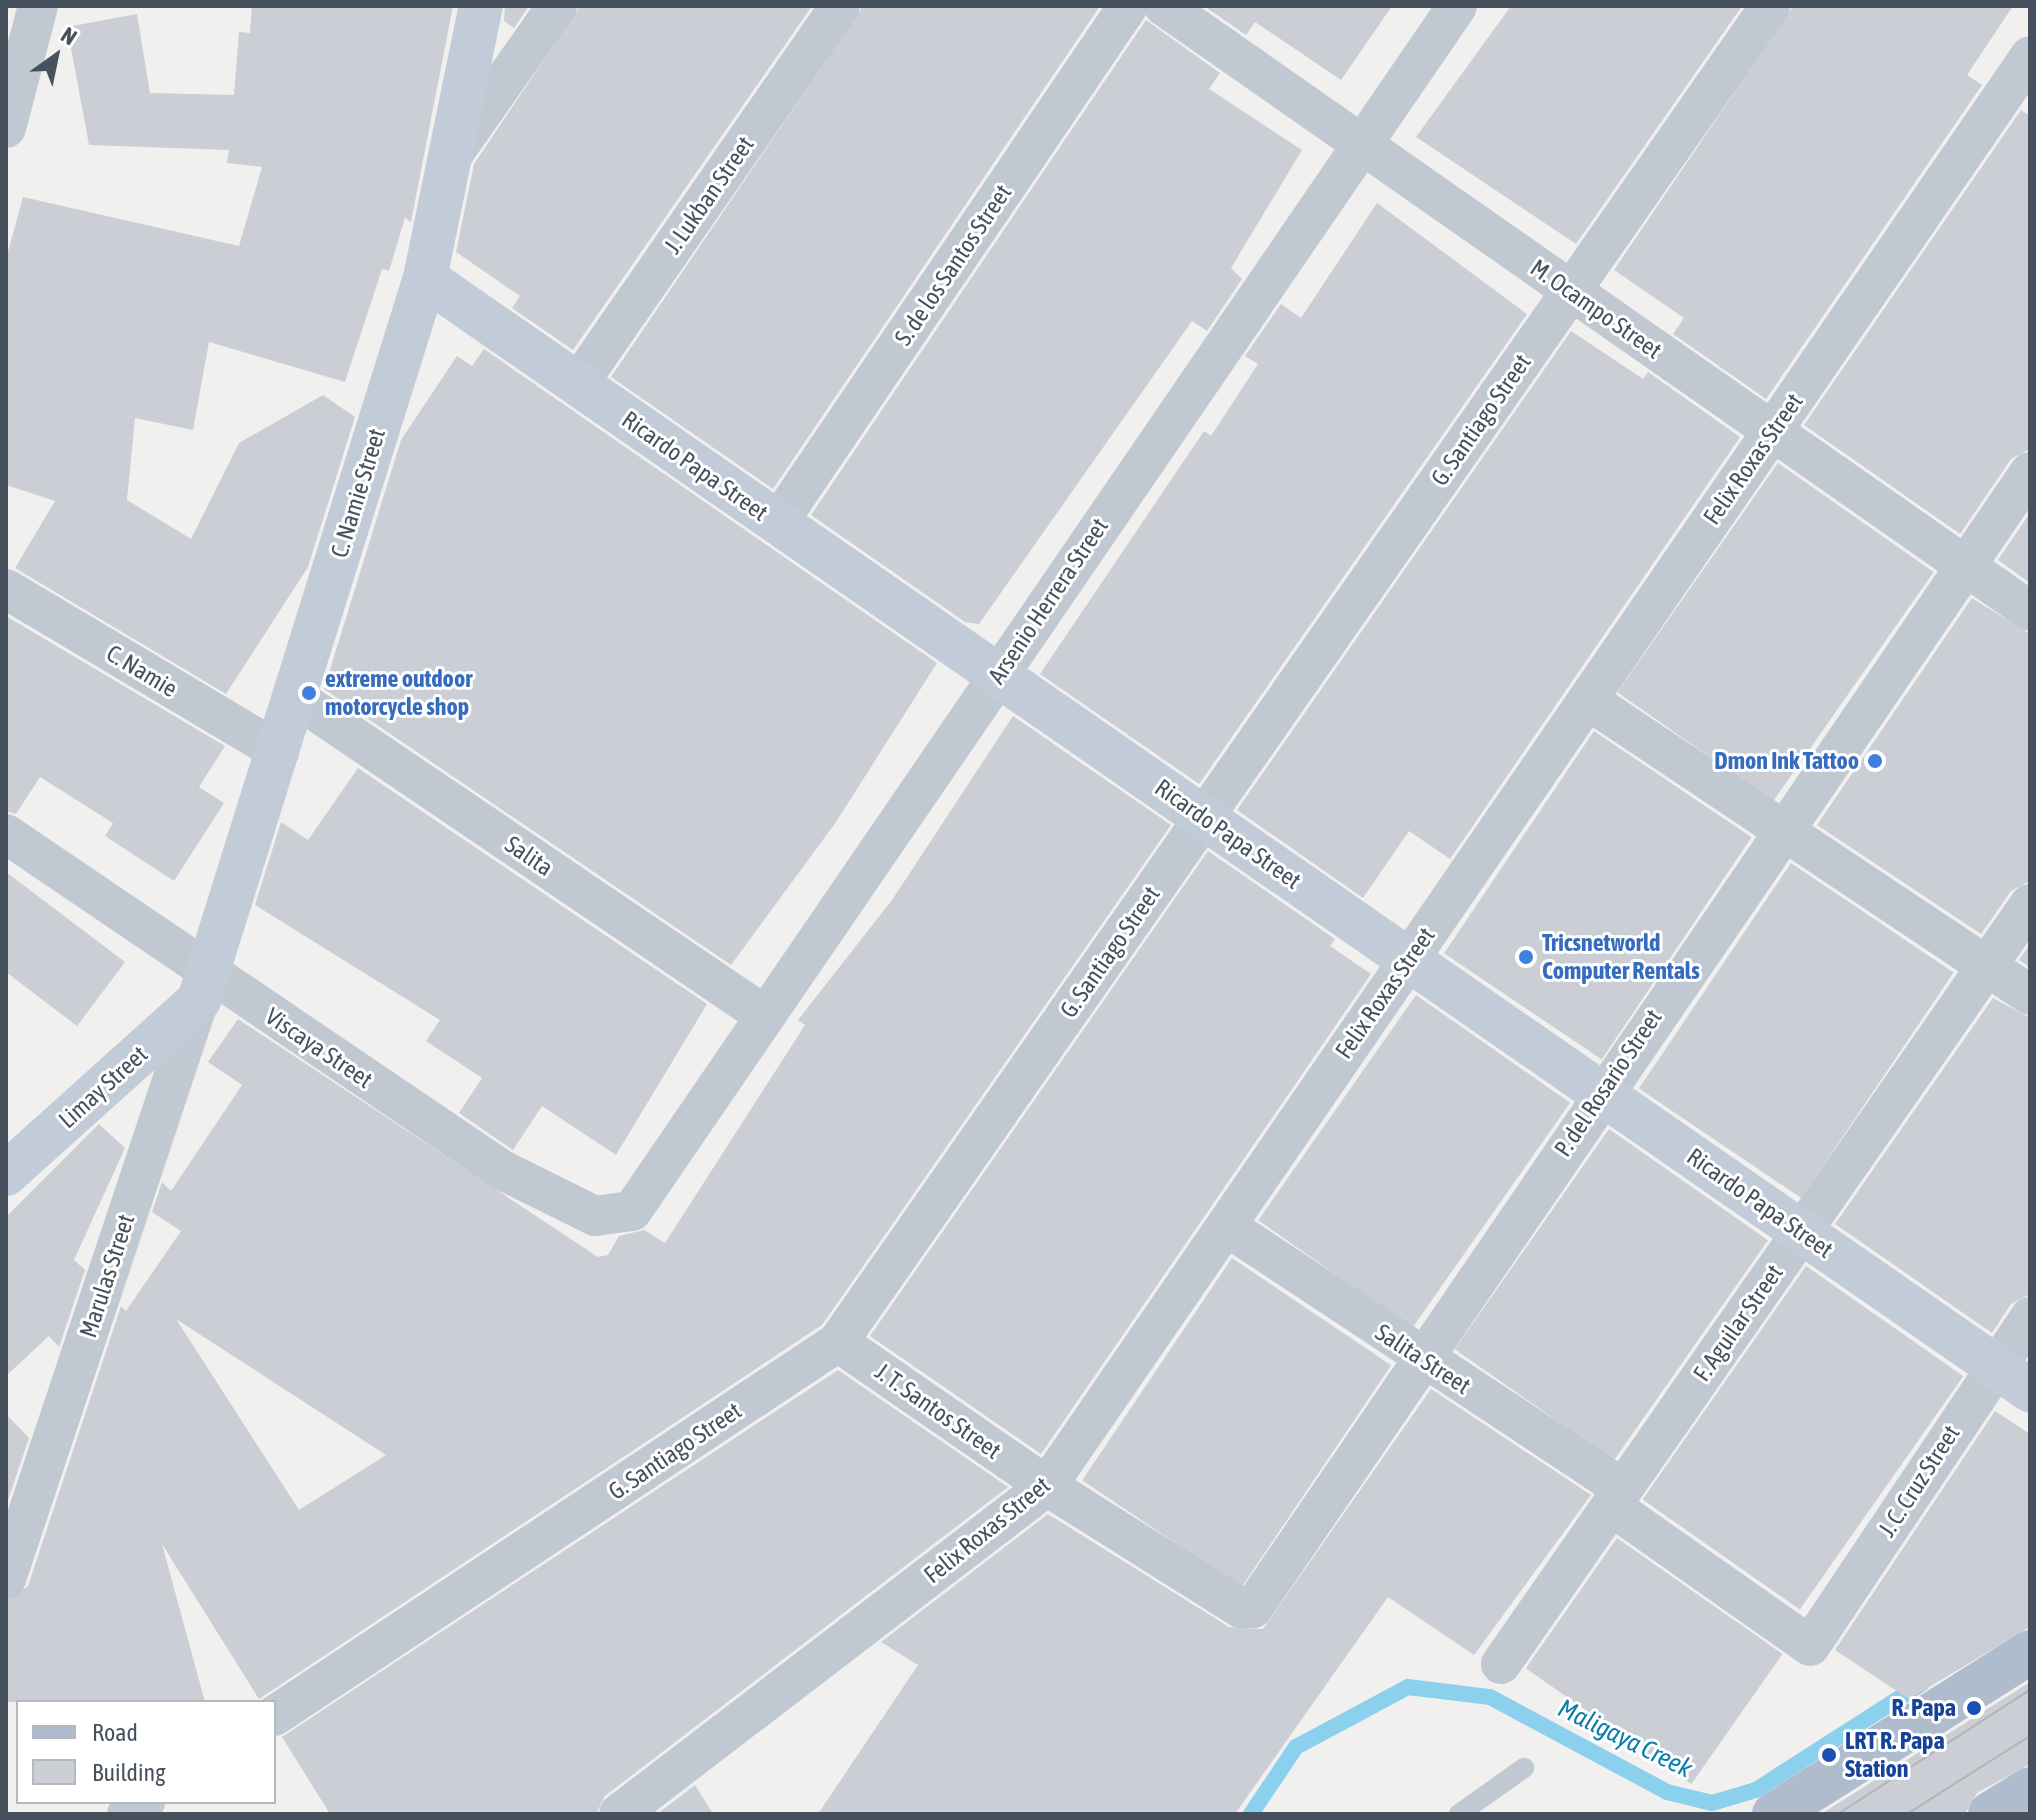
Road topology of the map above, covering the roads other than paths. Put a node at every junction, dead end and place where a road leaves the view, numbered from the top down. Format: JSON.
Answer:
{"nodes":[{"id":1,"x":38,"y":6,"type":"edge"},
{"id":2,"x":481,"y":6,"type":"edge"},
{"id":3,"x":557,"y":6,"type":"edge"},
{"id":4,"x":840,"y":6,"type":"edge"},
{"id":5,"x":1128,"y":6,"type":"edge"},
{"id":6,"x":1164,"y":6,"type":"edge"},
{"id":7,"x":1457,"y":6,"type":"edge"},
{"id":8,"x":1770,"y":6,"type":"edge"},
{"id":9,"x":2030,"y":56,"type":"edge"},
{"id":10,"x":6,"y":128,"type":"edge"},
{"id":11,"x":1361,"y":146,"type":"junction"},
{"id":12,"x":453,"y":154,"type":"junction"},
{"id":13,"x":425,"y":278,"type":"junction"},
{"id":14,"x":1570,"y":292,"type":"junction"},
{"id":15,"x":578,"y":384,"type":"junction"},
{"id":16,"x":1773,"y":431,"type":"junction"},
{"id":17,"x":2030,"y":472,"type":"edge"},
{"id":18,"x":777,"y":524,"type":"junction"},
{"id":19,"x":1965,"y":566,"type":"junction"},
{"id":20,"x":6,"y":589,"type":"edge"},
{"id":21,"x":2030,"y":611,"type":"edge"},
{"id":22,"x":998,"y":675,"type":"junction"},
{"id":23,"x":295,"y":697,"type":"junction"},
{"id":24,"x":1588,"y":700,"type":"junction"},
{"id":25,"x":279,"y":752,"type":"junction"},
{"id":26,"x":1204,"y":818,"type":"junction"},
{"id":27,"x":1781,"y":831,"type":"junction"},
{"id":28,"x":6,"y":834,"type":"edge"},
{"id":29,"x":2030,"y":904,"type":"edge"},
{"id":30,"x":1408,"y":960,"type":"junction"},
{"id":31,"x":1988,"y":965,"type":"junction"},
{"id":32,"x":204,"y":987,"type":"junction"},
{"id":33,"x":2030,"y":995,"type":"edge"},
{"id":34,"x":764,"y":1015,"type":"junction"},
{"id":35,"x":1601,"y":1093,"type":"junction"},
{"id":36,"x":6,"y":1174,"type":"edge"},
{"id":37,"x":646,"y":1200,"type":"joint"},
{"id":38,"x":1226,"y":1226,"type":"junction"},
{"id":39,"x":1801,"y":1232,"type":"junction"},
{"id":40,"x":2030,"y":1317,"type":"edge"},
{"id":41,"x":838,"y":1342,"type":"junction"},
{"id":42,"x":1422,"y":1358,"type":"junction"},
{"id":43,"x":2013,"y":1378,"type":"edge"},
{"id":44,"x":1047,"y":1486,"type":"junction"},
{"id":45,"x":1617,"y":1498,"type":"junction"},
{"id":46,"x":6,"y":1579,"type":"edge"},
{"id":47,"x":1241,"y":1608,"type":"joint"},
{"id":48,"x":1810,"y":1646,"type":"joint"},
{"id":49,"x":2030,"y":1652,"type":"edge"},
{"id":50,"x":1501,"y":1664,"type":"dead end"},
{"id":51,"x":276,"y":1715,"type":"edge"},
{"id":52,"x":1524,"y":1768,"type":"dead end"},
{"id":53,"x":2030,"y":1789,"type":"edge"},
{"id":54,"x":619,"y":1814,"type":"edge"},
{"id":55,"x":1459,"y":1814,"type":"edge"},
{"id":56,"x":1774,"y":1814,"type":"edge"},
{"id":57,"x":1990,"y":1814,"type":"edge"}],
"edges":[{"from":1,"to":10,"type":"street"},
{"from":2,"to":12,"type":"street","name":"C. Namie Street"},
{"from":3,"to":12,"type":"street"},
{"from":4,"to":15,"type":"street","name":"J. Lukban Street"},
{"from":5,"to":18,"type":"street","name":"S. de los Santos Street"},
{"from":6,"to":11,"type":"street","name":"M. Ocampo Street"},
{"from":7,"to":11,"type":"street","name":"Arsenio Herrera Street"},
{"from":8,"to":14,"type":"street","name":"G. Santiago Street"},
{"from":9,"to":16,"type":"street","name":"Felix Roxas Street"},
{"from":11,"to":14,"type":"street","name":"M. Ocampo Street"},
{"from":11,"to":22,"type":"street","name":"Arsenio Herrera Street"},
{"from":12,"to":13,"type":"street","name":"C. Namie Street"},
{"from":13,"to":15,"type":"street","name":"Ricardo Papa Street"},
{"from":13,"to":23,"type":"street","name":"C. Namie Street"},
{"from":14,"to":16,"type":"street","name":"M. Ocampo Street"},
{"from":14,"to":26,"type":"street","name":"G. Santiago Street"},
{"from":15,"to":18,"type":"street","name":"Ricardo Papa Street"},
{"from":16,"to":19,"type":"street","name":"M. Ocampo Street"},
{"from":16,"to":24,"type":"street","name":"Felix Roxas Street"},
{"from":17,"to":19,"type":"street","name":"P. del Rosario Street"},
{"from":18,"to":22,"type":"street","name":"Ricardo Papa Street"},
{"from":19,"to":21,"type":"street","name":"M. Ocampo Street"},
{"from":19,"to":27,"type":"street","name":"P. del Rosario Street"},
{"from":20,"to":25,"type":"street","name":"C. Namie"},
{"from":22,"to":26,"type":"street","name":"Ricardo Papa Street"},
{"from":22,"to":34,"type":"street","name":"Arsenio Herrera Street"},
{"from":23,"to":25,"type":"street","name":"C. Namie Street"},
{"from":23,"to":34,"type":"street","name":"Salita"},
{"from":24,"to":27,"type":"street"},
{"from":24,"to":30,"type":"street","name":"Felix Roxas Street"},
{"from":25,"to":32,"type":"street","name":"C. Namie Street"},
{"from":26,"to":30,"type":"street","name":"Ricardo Papa Street"},
{"from":26,"to":41,"type":"street","name":"G. Santiago Street"},
{"from":27,"to":31,"type":"street"},
{"from":27,"to":35,"type":"street","name":"P. del Rosario Street"},
{"from":28,"to":32,"type":"street","name":"Viscaya Street"},
{"from":29,"to":31,"type":"street","name":"F. Aguilar Street"},
{"from":30,"to":35,"type":"street","name":"Ricardo Papa Street"},
{"from":30,"to":38,"type":"street","name":"Felix Roxas Street"},
{"from":31,"to":33,"type":"street"},
{"from":31,"to":39,"type":"street","name":"F. Aguilar Street"},
{"from":32,"to":36,"type":"street","name":"Limay Street"},
{"from":32,"to":37,"type":"street","name":"Viscaya Street"},
{"from":32,"to":46,"type":"street","name":"Marulas Street"},
{"from":34,"to":37,"type":"street","name":"Arsenio Herrera Street"},
{"from":35,"to":39,"type":"street","name":"Ricardo Papa Street"},
{"from":35,"to":42,"type":"street","name":"P. del Rosario Street"},
{"from":38,"to":42,"type":"street","name":"Salita Street"},
{"from":38,"to":44,"type":"street","name":"Felix Roxas Street"},
{"from":39,"to":43,"type":"street","name":"Ricardo Papa Street"},
{"from":39,"to":45,"type":"street","name":"F. Aguilar Street"},
{"from":40,"to":43,"type":"street","name":"J. C. Cruz Street"},
{"from":41,"to":44,"type":"street","name":"J. T. Santos Street"},
{"from":41,"to":51,"type":"street","name":"G. Santiago Street"},
{"from":42,"to":45,"type":"street","name":"Salita Street"},
{"from":42,"to":47,"type":"street","name":"P. del Rosario Street"},
{"from":43,"to":48,"type":"street","name":"J. C. Cruz Street"},
{"from":44,"to":47,"type":"street","name":"J. T. Santos Street"},
{"from":44,"to":54,"type":"street","name":"Felix Roxas Street"},
{"from":45,"to":48,"type":"street","name":"Salita Street"},
{"from":45,"to":50,"type":"street","name":"F. Aguilar Street"},
{"from":49,"to":56,"type":"main road"},
{"from":52,"to":55,"type":"lane"},
{"from":53,"to":57,"type":"main road"}]}
